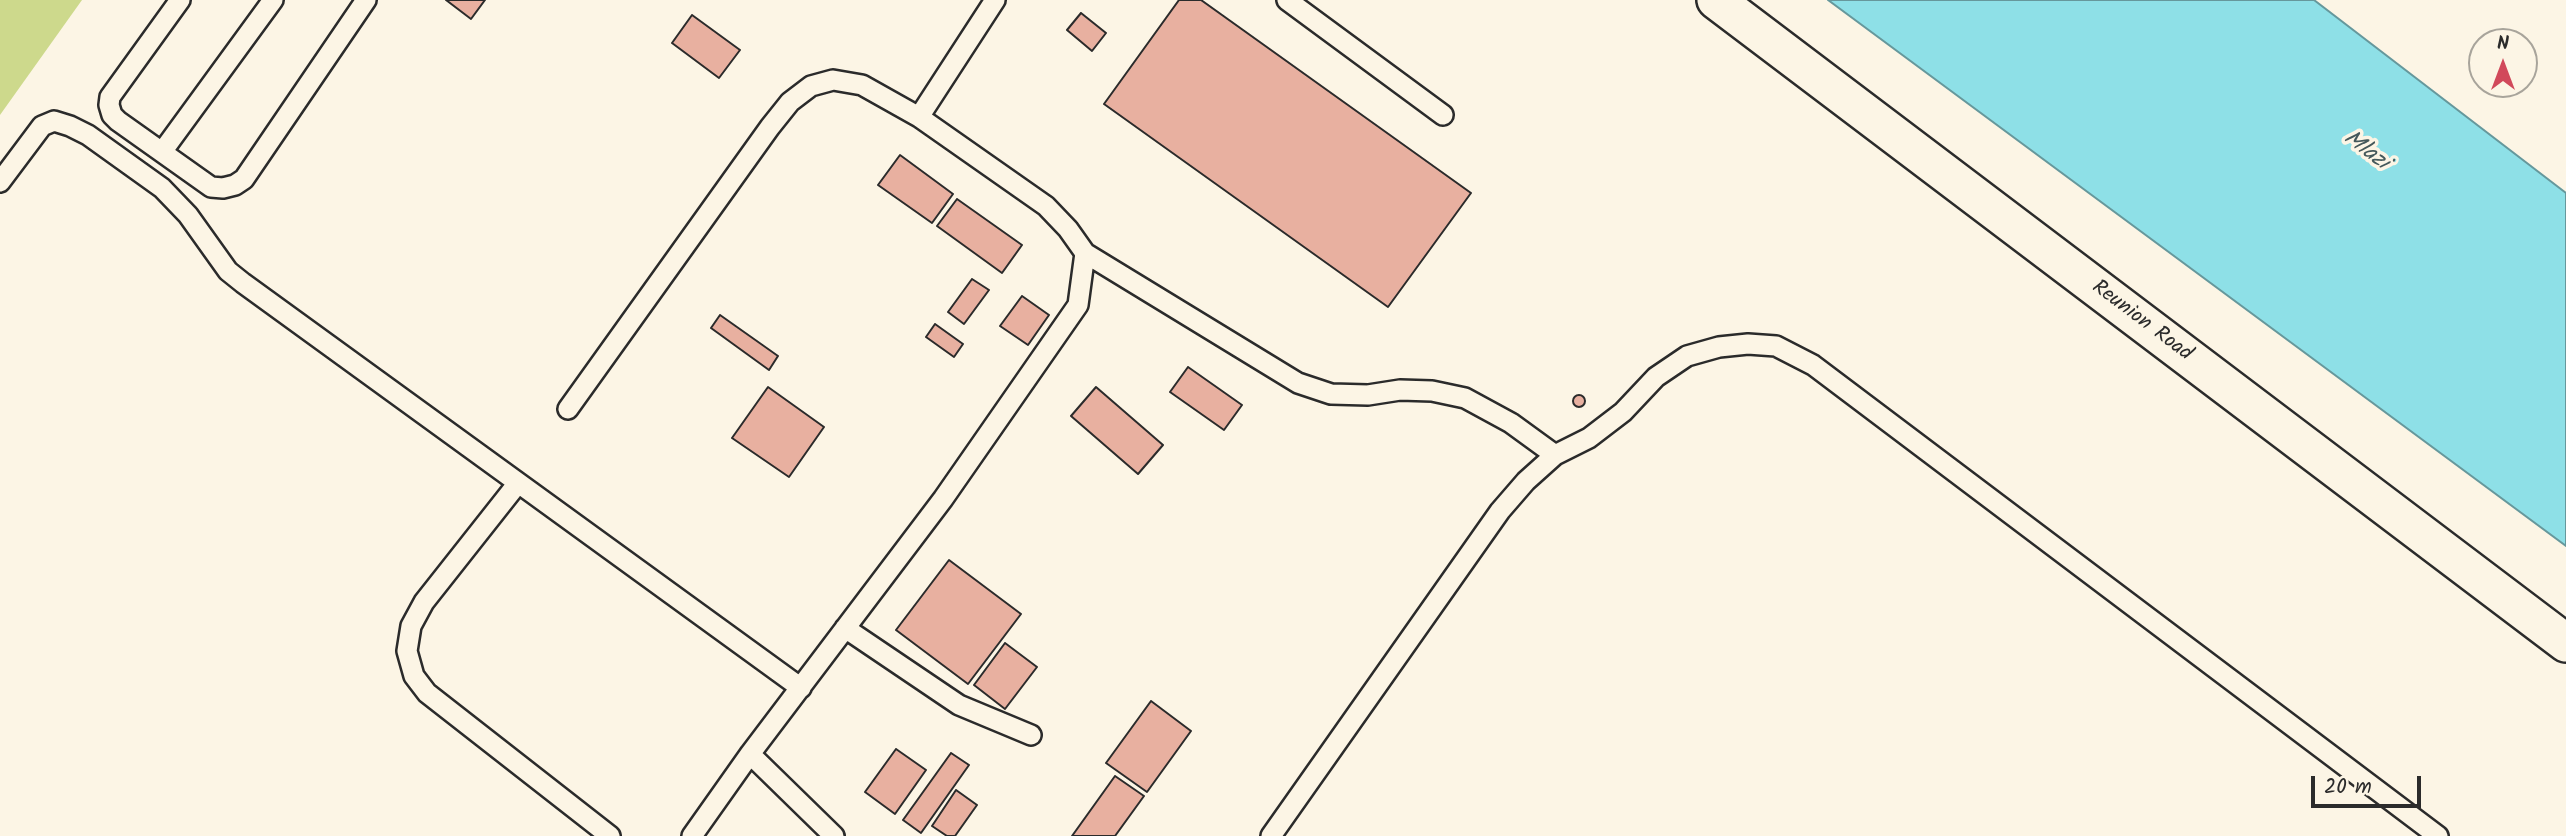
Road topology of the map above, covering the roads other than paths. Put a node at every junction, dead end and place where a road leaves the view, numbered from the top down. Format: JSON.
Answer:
{"nodes":[{"id":1,"x":180,"y":0,"type":"edge"},
{"id":2,"x":273,"y":0,"type":"edge"},
{"id":3,"x":366,"y":0,"type":"edge"},
{"id":4,"x":995,"y":0,"type":"edge"},
{"id":5,"x":1287,"y":0,"type":"edge"},
{"id":6,"x":1716,"y":0,"type":"edge"},
{"id":7,"x":1443,"y":115,"type":"dead end"},
{"id":8,"x":919,"y":117,"type":"junction"},
{"id":9,"x":162,"y":152,"type":"junction"},
{"id":10,"x":0,"y":183,"type":"edge"},
{"id":11,"x":1085,"y":253,"type":"junction"},
{"id":12,"x":568,"y":409,"type":"dead end"},
{"id":13,"x":1555,"y":455,"type":"junction"},
{"id":14,"x":519,"y":483,"type":"junction"},
{"id":15,"x":845,"y":628,"type":"junction"},
{"id":16,"x":2566,"y":643,"type":"edge"},
{"id":17,"x":801,"y":688,"type":"junction"},
{"id":18,"x":1031,"y":735,"type":"dead end"},
{"id":19,"x":750,"y":754,"type":"junction"},
{"id":20,"x":610,"y":836,"type":"edge"},
{"id":21,"x":692,"y":836,"type":"edge"},
{"id":22,"x":834,"y":836,"type":"edge"},
{"id":23,"x":1271,"y":836,"type":"edge"},
{"id":24,"x":2438,"y":836,"type":"edge"}],
"edges":[{"from":1,"to":9,"type":"lane"},
{"from":2,"to":9,"type":"lane"},
{"from":3,"to":9,"type":"lane"},
{"from":4,"to":8,"type":"lane"},
{"from":5,"to":7,"type":"lane"},
{"from":6,"to":16,"type":"street","name":"Reunion Road"},
{"from":8,"to":11,"type":"lane"},
{"from":8,"to":12,"type":"lane"},
{"from":10,"to":14,"type":"lane"},
{"from":11,"to":13,"type":"lane"},
{"from":11,"to":15,"type":"lane"},
{"from":13,"to":23,"type":"lane"},
{"from":13,"to":24,"type":"lane"},
{"from":14,"to":17,"type":"lane"},
{"from":14,"to":20,"type":"lane"},
{"from":15,"to":17,"type":"lane"},
{"from":15,"to":18,"type":"lane"},
{"from":17,"to":19,"type":"lane"},
{"from":19,"to":21,"type":"lane"},
{"from":19,"to":22,"type":"lane"}]}
